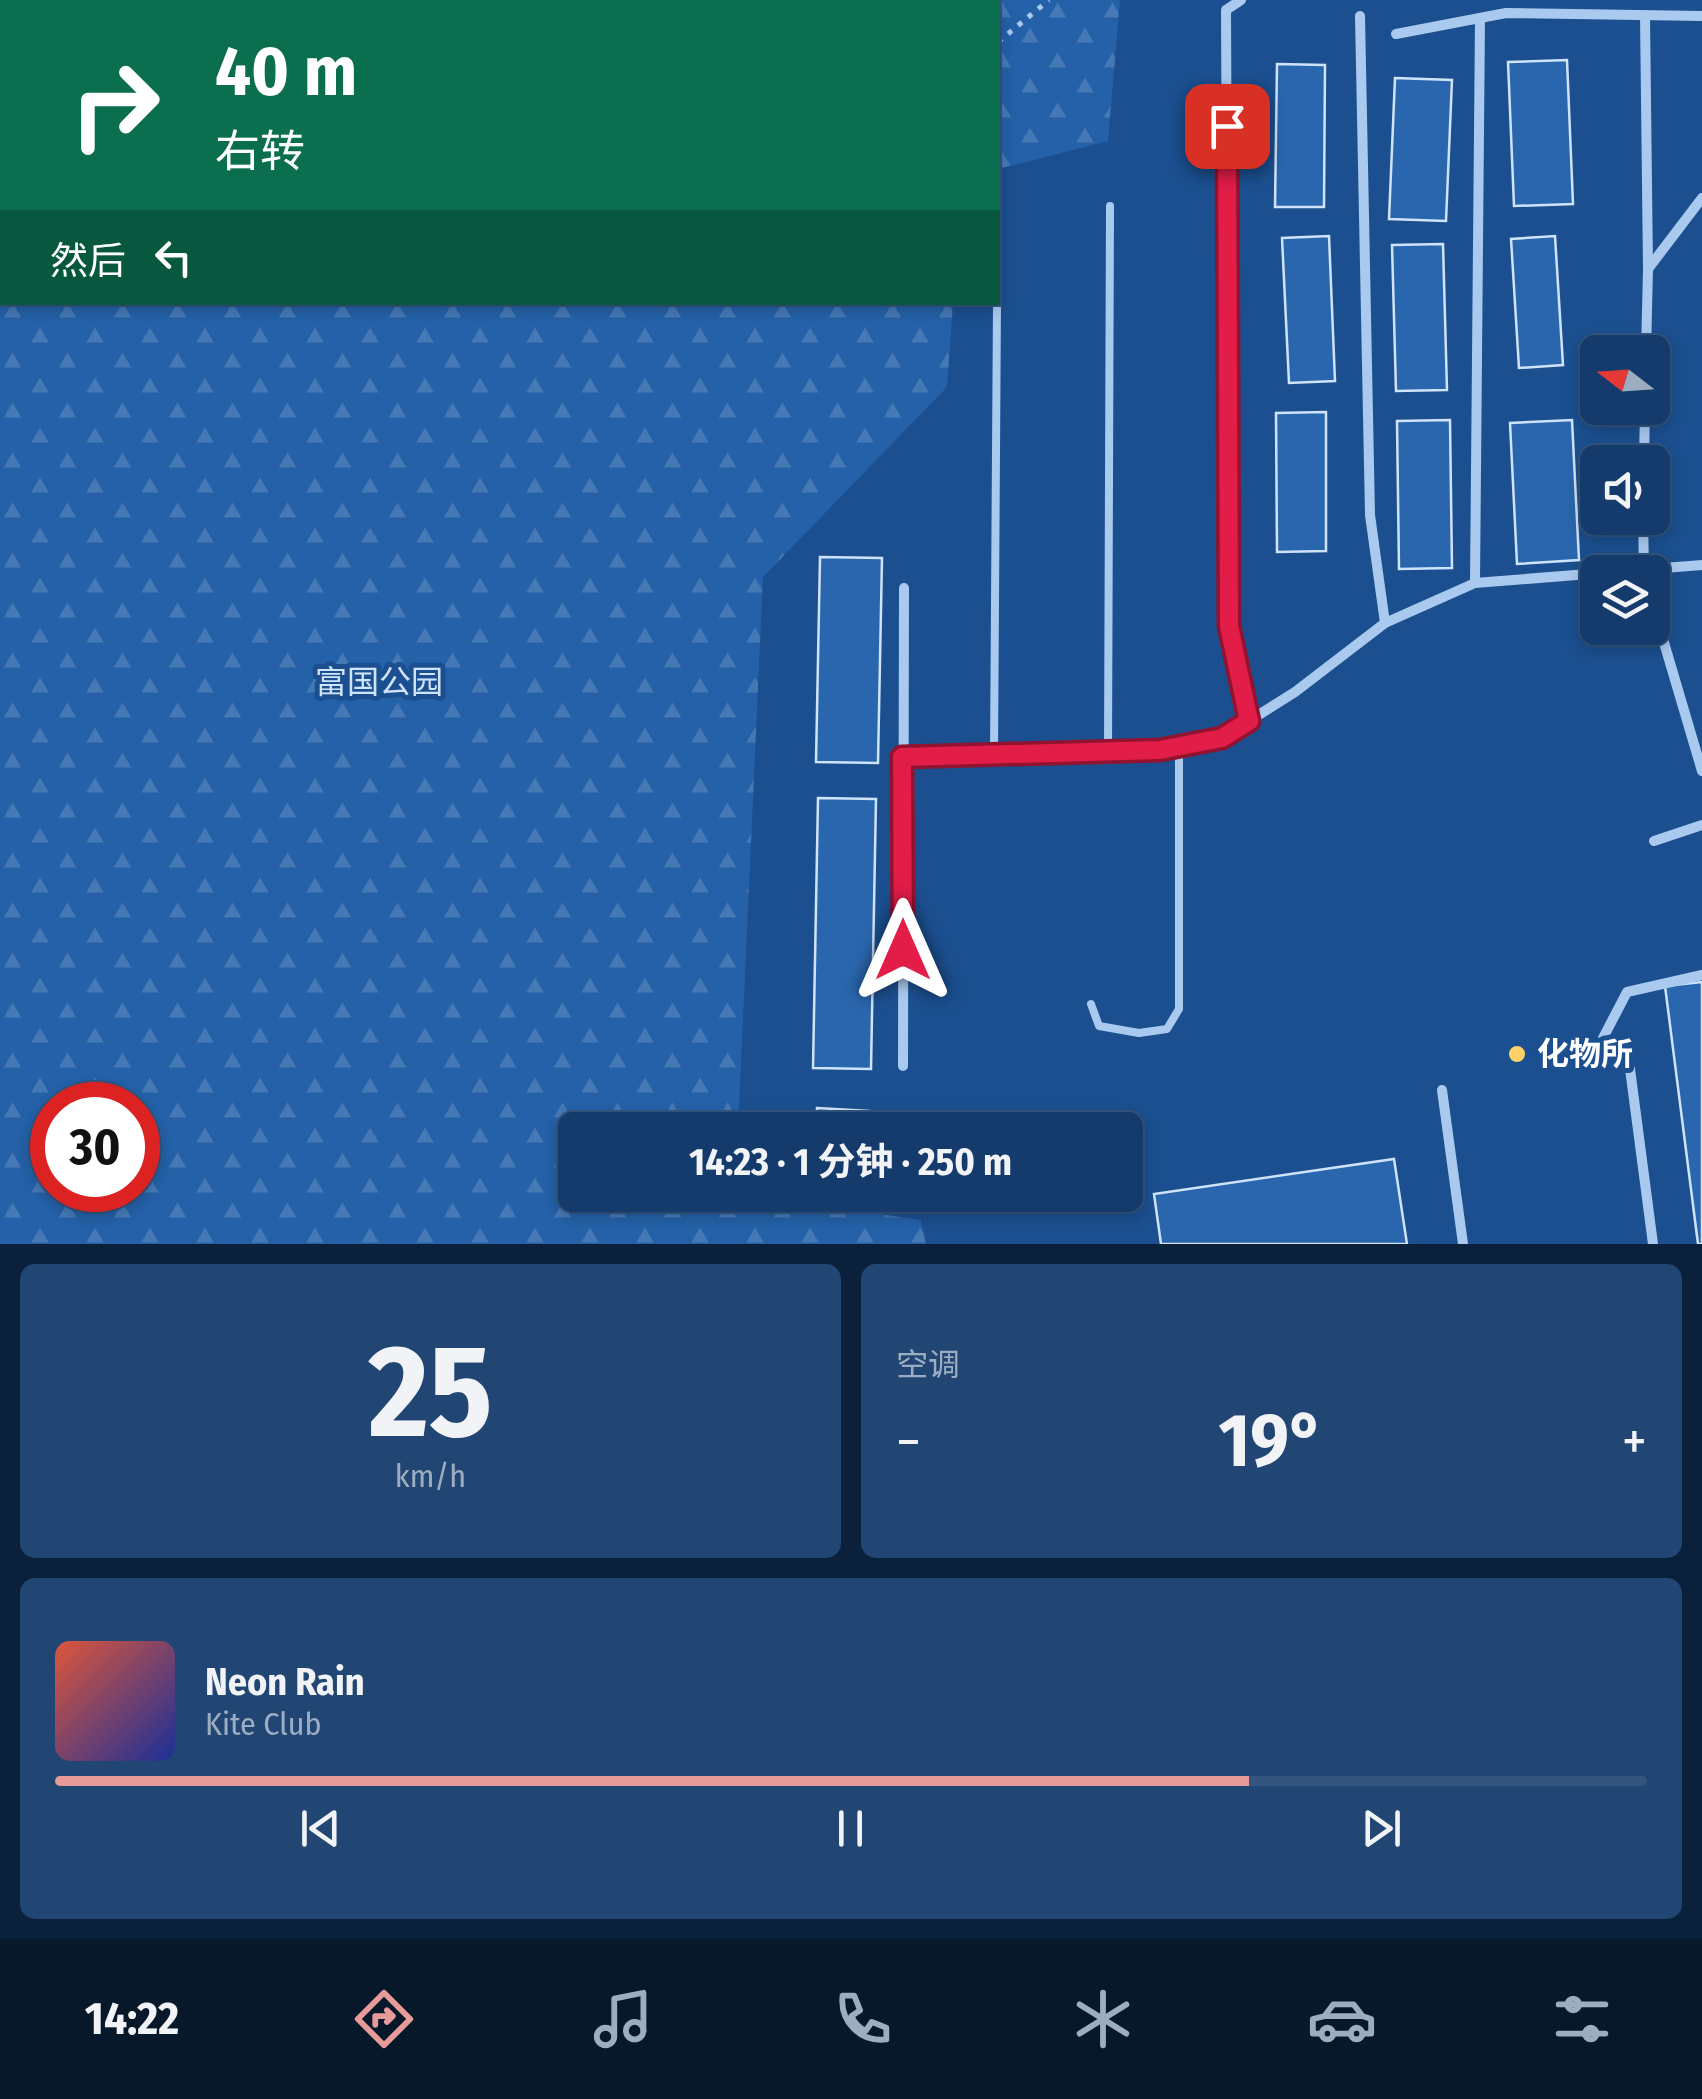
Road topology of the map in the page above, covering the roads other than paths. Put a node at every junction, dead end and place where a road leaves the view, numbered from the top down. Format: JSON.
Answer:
{"nodes":[{"id":1,"x":1240,"y":0,"type":"edge"},
{"id":2,"x":1646,"y":15,"type":"junction"},
{"id":3,"x":1360,"y":16,"type":"dead end"},
{"id":4,"x":1702,"y":16,"type":"edge"},
{"id":5,"x":1480,"y":18,"type":"junction"},
{"id":6,"x":1396,"y":34,"type":"dead end"},
{"id":7,"x":1702,"y":198,"type":"edge"},
{"id":8,"x":1110,"y":206,"type":"dead end"},
{"id":9,"x":1648,"y":269,"type":"junction"},
{"id":10,"x":996,"y":305,"type":"edge"},
{"id":11,"x":1646,"y":335,"type":"edge"},
{"id":12,"x":1702,"y":565,"type":"edge"},
{"id":13,"x":1670,"y":568,"type":"edge"},
{"id":14,"x":1580,"y":575,"type":"edge"},
{"id":15,"x":1475,"y":583,"type":"junction"},
{"id":16,"x":904,"y":588,"type":"dead end"},
{"id":17,"x":1385,"y":623,"type":"junction"},
{"id":18,"x":1665,"y":645,"type":"edge"},
{"id":19,"x":1249,"y":721,"type":"junction"},
{"id":20,"x":1179,"y":746,"type":"junction"},
{"id":21,"x":1108,"y":751,"type":"junction"},
{"id":22,"x":994,"y":754,"type":"junction"},
{"id":23,"x":902,"y":757,"type":"junction"},
{"id":24,"x":1702,"y":771,"type":"edge"},
{"id":25,"x":1702,"y":824,"type":"edge"},
{"id":26,"x":1654,"y":842,"type":"dead end"},
{"id":27,"x":1702,"y":976,"type":"edge"},
{"id":28,"x":1091,"y":1004,"type":"dead end"},
{"id":29,"x":903,"y":1066,"type":"dead end"},
{"id":30,"x":1442,"y":1090,"type":"dead end"},
{"id":31,"x":1463,"y":1244,"type":"edge"},
{"id":32,"x":1653,"y":1244,"type":"edge"}],
"edges":[{"from":1,"to":19,"type":"street"},
{"from":2,"to":4,"type":"street"},
{"from":2,"to":5,"type":"street"},
{"from":2,"to":9,"type":"street"},
{"from":3,"to":17,"type":"street"},
{"from":5,"to":6,"type":"street"},
{"from":5,"to":15,"type":"street"},
{"from":7,"to":9,"type":"street"},
{"from":8,"to":21,"type":"lane"},
{"from":9,"to":11,"type":"street"},
{"from":10,"to":22,"type":"lane"},
{"from":12,"to":13,"type":"street"},
{"from":14,"to":15,"type":"street"},
{"from":15,"to":17,"type":"street"},
{"from":16,"to":23,"type":"street"},
{"from":17,"to":19,"type":"street"},
{"from":18,"to":24,"type":"street"},
{"from":19,"to":20,"type":"street"},
{"from":20,"to":21,"type":"street"},
{"from":20,"to":28,"type":"lane"},
{"from":21,"to":22,"type":"street"},
{"from":22,"to":23,"type":"street"},
{"from":23,"to":29,"type":"street"},
{"from":25,"to":26,"type":"street"},
{"from":27,"to":32,"type":"street"},
{"from":30,"to":31,"type":"street"}]}
